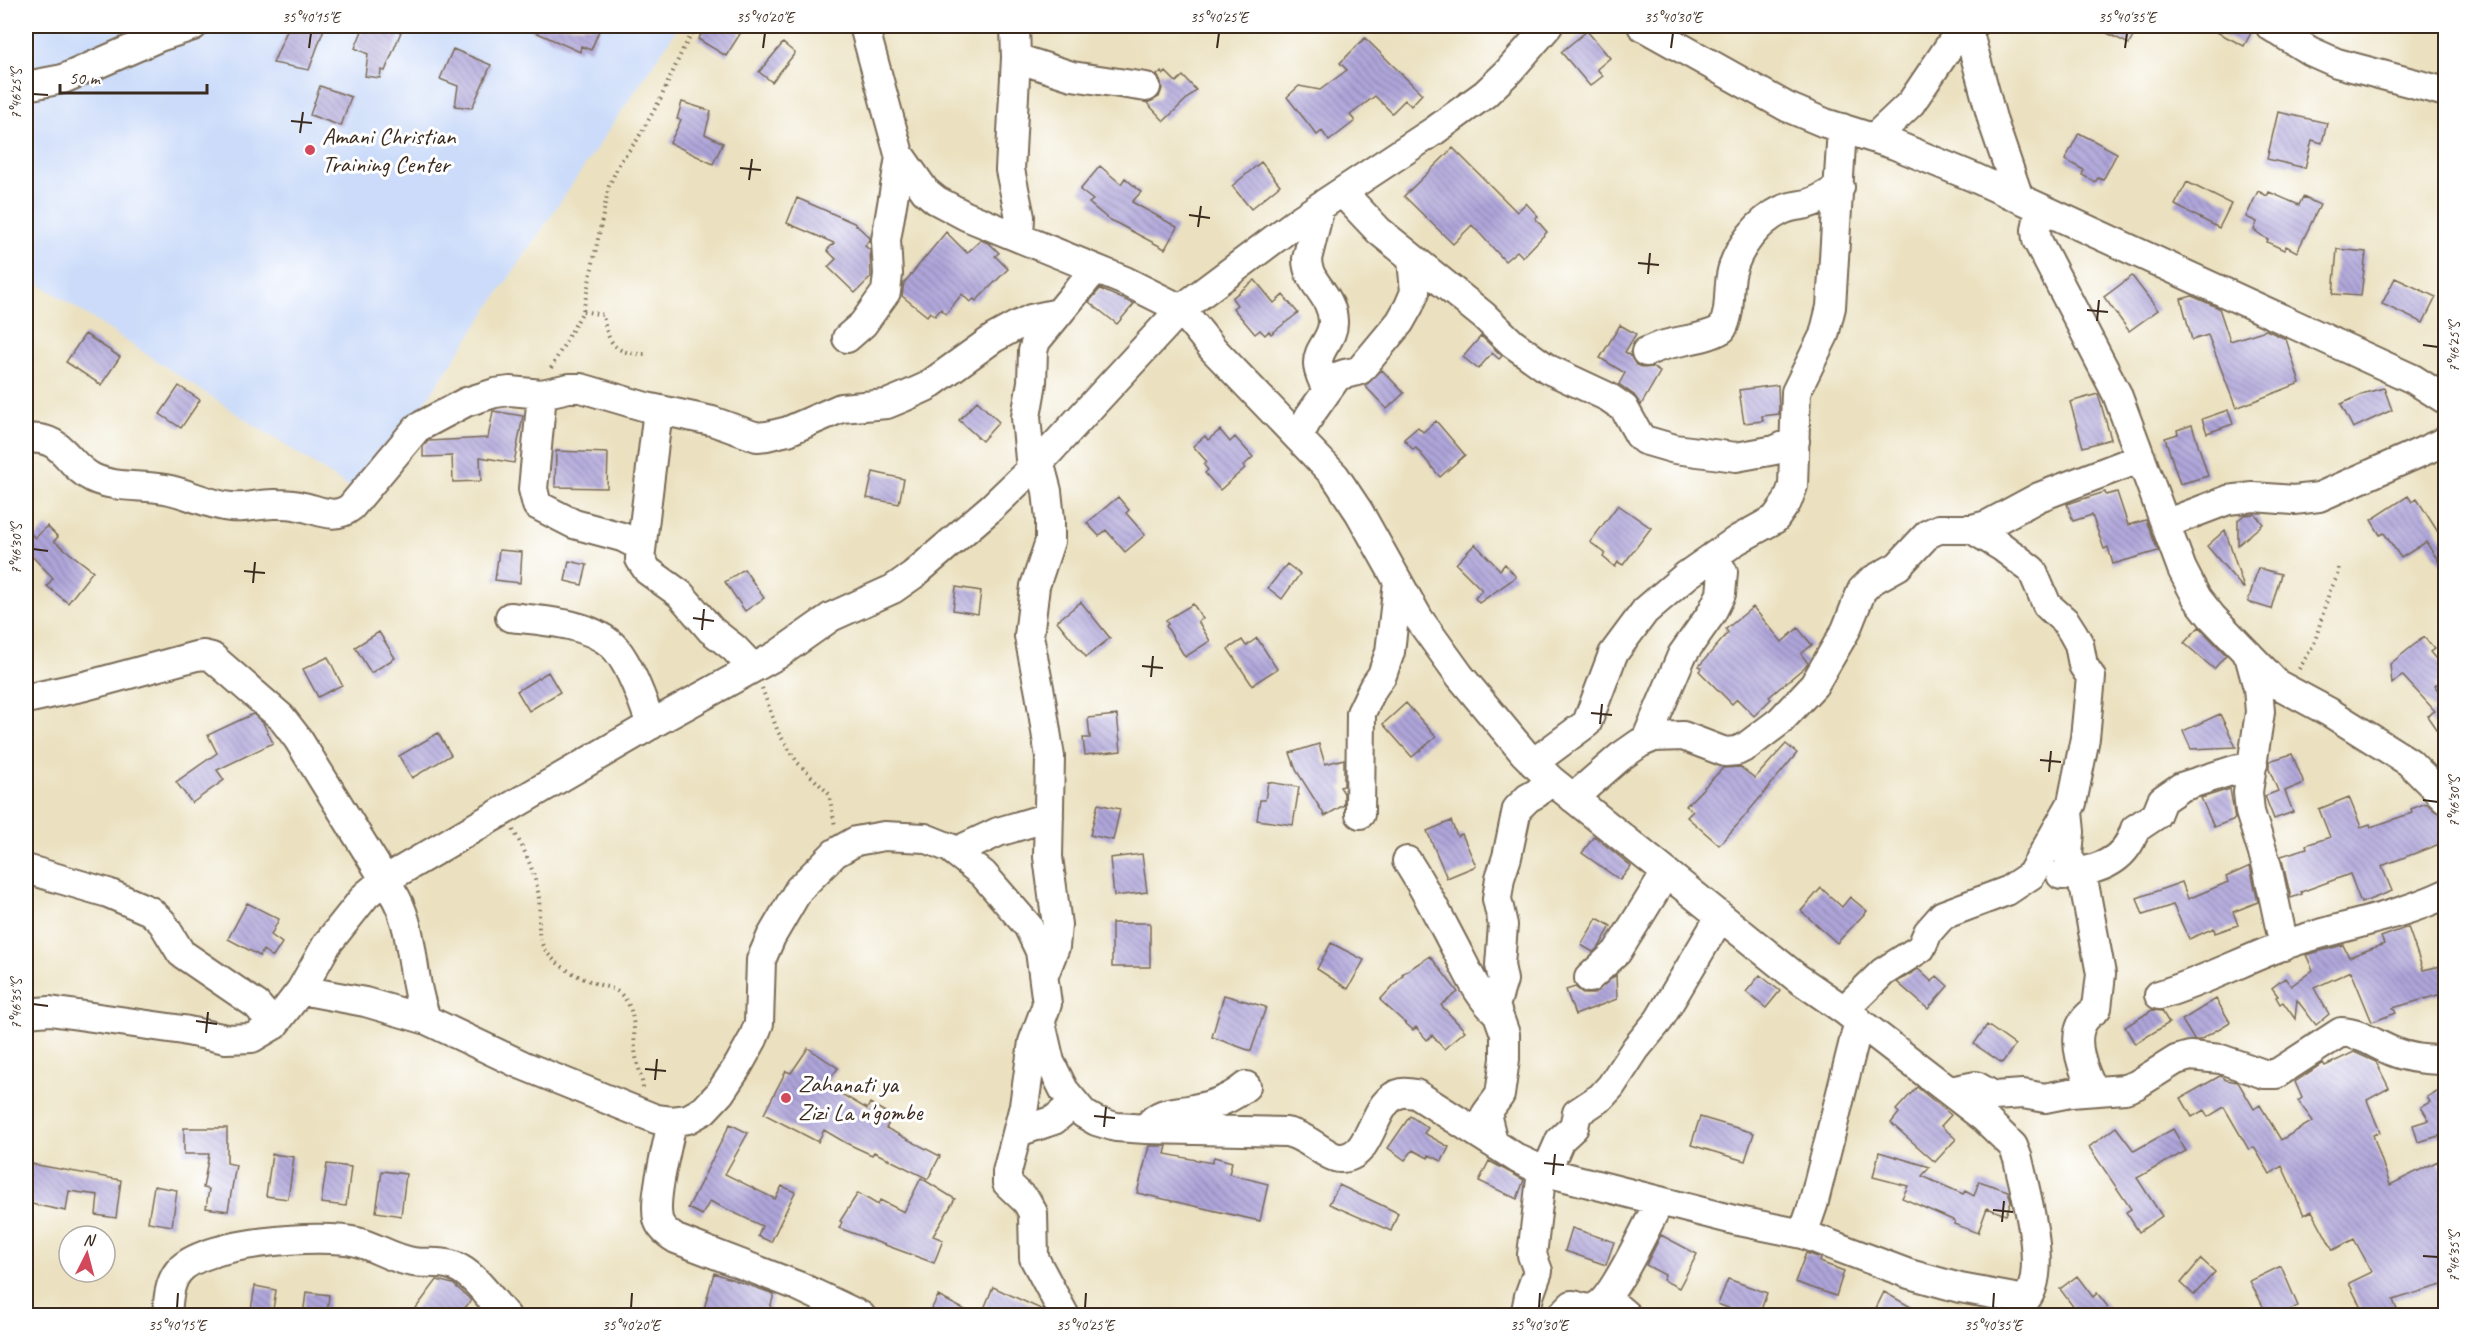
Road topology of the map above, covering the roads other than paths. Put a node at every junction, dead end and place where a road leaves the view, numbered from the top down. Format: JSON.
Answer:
{"nodes":[{"id":1,"x":193,"y":26,"type":"edge"},
{"id":2,"x":864,"y":26,"type":"edge"},
{"id":3,"x":1015,"y":26,"type":"edge"},
{"id":4,"x":1548,"y":26,"type":"edge"},
{"id":5,"x":1642,"y":26,"type":"edge"},
{"id":6,"x":1965,"y":26,"type":"edge"},
{"id":7,"x":2270,"y":26,"type":"edge"},
{"id":8,"x":1016,"y":58,"type":"junction"},
{"id":9,"x":26,"y":86,"type":"edge"},
{"id":10,"x":1146,"y":87,"type":"dead end"},
{"id":11,"x":2445,"y":92,"type":"edge"},
{"id":12,"x":1842,"y":128,"type":"junction"},
{"id":13,"x":1874,"y":138,"type":"junction"},
{"id":14,"x":900,"y":157,"type":"junction"},
{"id":15,"x":1840,"y":187,"type":"junction"},
{"id":16,"x":1331,"y":199,"type":"junction"},
{"id":17,"x":2030,"y":203,"type":"junction"},
{"id":18,"x":1018,"y":237,"type":"junction"},
{"id":19,"x":1412,"y":259,"type":"junction"},
{"id":20,"x":1095,"y":269,"type":"junction"},
{"id":21,"x":1181,"y":309,"type":"junction"},
{"id":22,"x":1059,"y":314,"type":"junction"},
{"id":23,"x":848,"y":338,"type":"dead end"},
{"id":24,"x":1646,"y":352,"type":"dead end"},
{"id":25,"x":1327,"y":391,"type":"junction"},
{"id":26,"x":542,"y":394,"type":"junction"},
{"id":27,"x":2445,"y":397,"type":"edge"},
{"id":28,"x":658,"y":410,"type":"junction"},
{"id":29,"x":1299,"y":436,"type":"junction"},
{"id":30,"x":26,"y":438,"type":"edge"},
{"id":31,"x":1795,"y":441,"type":"junction"},
{"id":32,"x":2445,"y":441,"type":"edge"},
{"id":33,"x":2141,"y":458,"type":"junction"},
{"id":34,"x":1035,"y":466,"type":"junction"},
{"id":35,"x":2165,"y":524,"type":"junction"},
{"id":36,"x":1972,"y":529,"type":"junction"},
{"id":37,"x":640,"y":546,"type":"junction"},
{"id":38,"x":1714,"y":556,"type":"junction"},
{"id":39,"x":1398,"y":582,"type":"junction"},
{"id":40,"x":510,"y":617,"type":"dead end"},
{"id":41,"x":2249,"y":655,"type":"junction"},
{"id":42,"x":753,"y":668,"type":"junction"},
{"id":43,"x":26,"y":699,"type":"edge"},
{"id":44,"x":651,"y":725,"type":"junction"},
{"id":45,"x":1646,"y":740,"type":"junction"},
{"id":46,"x":2253,"y":764,"type":"junction"},
{"id":47,"x":1542,"y":772,"type":"junction"},
{"id":48,"x":1573,"y":798,"type":"junction"},
{"id":49,"x":2445,"y":799,"type":"edge"},
{"id":50,"x":2068,"y":812,"type":"junction"},
{"id":51,"x":1360,"y":814,"type":"dead end"},
{"id":52,"x":1050,"y":817,"type":"junction"},
{"id":53,"x":955,"y":852,"type":"junction"},
{"id":54,"x":1407,"y":861,"type":"dead end"},
{"id":55,"x":26,"y":869,"type":"edge"},
{"id":56,"x":1666,"y":873,"type":"junction"},
{"id":57,"x":2077,"y":873,"type":"junction"},
{"id":58,"x":2031,"y":875,"type":"junction"},
{"id":59,"x":383,"y":880,"type":"junction"},
{"id":60,"x":2445,"y":894,"type":"edge"},
{"id":61,"x":1720,"y":916,"type":"junction"},
{"id":62,"x":2284,"y":946,"type":"junction"},
{"id":63,"x":1044,"y":975,"type":"junction"},
{"id":64,"x":1588,"y":978,"type":"dead end"},
{"id":65,"x":301,"y":990,"type":"junction"},
{"id":66,"x":2159,"y":995,"type":"dead end"},
{"id":67,"x":26,"y":1013,"type":"edge"},
{"id":68,"x":1497,"y":1013,"type":"junction"},
{"id":69,"x":1852,"y":1016,"type":"junction"},
{"id":70,"x":427,"y":1020,"type":"junction"},
{"id":71,"x":1041,"y":1023,"type":"junction"},
{"id":72,"x":274,"y":1025,"type":"junction"},
{"id":73,"x":2445,"y":1059,"type":"edge"},
{"id":74,"x":1246,"y":1086,"type":"dead end"},
{"id":75,"x":1950,"y":1091,"type":"junction"},
{"id":76,"x":2094,"y":1091,"type":"junction"},
{"id":77,"x":1074,"y":1103,"type":"junction"},
{"id":78,"x":672,"y":1121,"type":"junction"},
{"id":79,"x":1146,"y":1129,"type":"junction"},
{"id":80,"x":1018,"y":1132,"type":"junction"},
{"id":81,"x":1492,"y":1142,"type":"junction"},
{"id":82,"x":1544,"y":1171,"type":"junction"},
{"id":83,"x":1660,"y":1201,"type":"junction"},
{"id":84,"x":1803,"y":1234,"type":"junction"},
{"id":85,"x":1616,"y":1307,"type":"edge"},
{"id":86,"x":167,"y":1316,"type":"edge"},
{"id":87,"x":506,"y":1316,"type":"edge"},
{"id":88,"x":861,"y":1316,"type":"edge"},
{"id":89,"x":1065,"y":1316,"type":"edge"},
{"id":90,"x":1525,"y":1316,"type":"edge"},
{"id":91,"x":1561,"y":1316,"type":"edge"}],
"edges":[{"from":1,"to":9,"type":"street"},
{"from":2,"to":14,"type":"street"},
{"from":3,"to":8,"type":"street"},
{"from":4,"to":16,"type":"street"},
{"from":5,"to":12,"type":"street"},
{"from":6,"to":13,"type":"street"},
{"from":6,"to":17,"type":"street"},
{"from":7,"to":11,"type":"street"},
{"from":8,"to":10,"type":"street"},
{"from":8,"to":18,"type":"street"},
{"from":12,"to":13,"type":"street"},
{"from":12,"to":15,"type":"street"},
{"from":13,"to":17,"type":"street"},
{"from":14,"to":18,"type":"street"},
{"from":14,"to":23,"type":"street"},
{"from":15,"to":24,"type":"street"},
{"from":15,"to":31,"type":"street"},
{"from":16,"to":19,"type":"street"},
{"from":16,"to":21,"type":"street"},
{"from":16,"to":25,"type":"street"},
{"from":17,"to":27,"type":"street"},
{"from":17,"to":33,"type":"street"},
{"from":18,"to":20,"type":"street"},
{"from":19,"to":25,"type":"street"},
{"from":19,"to":31,"type":"street"},
{"from":20,"to":21,"type":"street"},
{"from":20,"to":22,"type":"street"},
{"from":21,"to":29,"type":"street"},
{"from":21,"to":34,"type":"street"},
{"from":22,"to":28,"type":"street"},
{"from":22,"to":34,"type":"street"},
{"from":25,"to":29,"type":"street"},
{"from":26,"to":28,"type":"street"},
{"from":26,"to":30,"type":"street"},
{"from":26,"to":37,"type":"street"},
{"from":28,"to":37,"type":"street"},
{"from":29,"to":39,"type":"street"},
{"from":31,"to":38,"type":"street"},
{"from":32,"to":35,"type":"street"},
{"from":33,"to":35,"type":"street"},
{"from":33,"to":36,"type":"street"},
{"from":34,"to":42,"type":"street"},
{"from":34,"to":52,"type":"street"},
{"from":35,"to":41,"type":"street"},
{"from":36,"to":45,"type":"street"},
{"from":36,"to":50,"type":"street"},
{"from":37,"to":42,"type":"street"},
{"from":38,"to":45,"type":"street"},
{"from":38,"to":47,"type":"street"},
{"from":39,"to":47,"type":"street"},
{"from":39,"to":51,"type":"street"},
{"from":40,"to":44,"type":"street"},
{"from":41,"to":46,"type":"street"},
{"from":41,"to":49,"type":"street"},
{"from":42,"to":44,"type":"street"},
{"from":43,"to":59,"type":"street"},
{"from":44,"to":59,"type":"street"},
{"from":45,"to":48,"type":"street"},
{"from":46,"to":57,"type":"street"},
{"from":46,"to":62,"type":"street"},
{"from":47,"to":48,"type":"street"},
{"from":47,"to":68,"type":"street"},
{"from":48,"to":56,"type":"street"},
{"from":50,"to":57,"type":"street"},
{"from":50,"to":58,"type":"street"},
{"from":52,"to":53,"type":"street"},
{"from":52,"to":63,"type":"street"},
{"from":53,"to":63,"type":"street"},
{"from":53,"to":78,"type":"street"},
{"from":54,"to":68,"type":"street"},
{"from":55,"to":72,"type":"street"},
{"from":56,"to":61,"type":"street"},
{"from":56,"to":64,"type":"street"},
{"from":57,"to":58,"type":"street"},
{"from":57,"to":76,"type":"street"},
{"from":58,"to":69,"type":"street"},
{"from":59,"to":65,"type":"street"},
{"from":59,"to":70,"type":"street"},
{"from":60,"to":62,"type":"street"},
{"from":61,"to":69,"type":"street"},
{"from":61,"to":82,"type":"street"},
{"from":62,"to":66,"type":"street"},
{"from":63,"to":71,"type":"street"},
{"from":65,"to":70,"type":"street"},
{"from":65,"to":72,"type":"street"},
{"from":67,"to":72,"type":"street"},
{"from":68,"to":81,"type":"street"},
{"from":69,"to":75,"type":"street"},
{"from":69,"to":84,"type":"street"},
{"from":70,"to":78,"type":"street"},
{"from":71,"to":77,"type":"street"},
{"from":71,"to":80,"type":"street"},
{"from":73,"to":76,"type":"street"},
{"from":74,"to":79,"type":"street"},
{"from":75,"to":76,"type":"street"},
{"from":75,"to":84,"type":"street"},
{"from":77,"to":79,"type":"street"},
{"from":77,"to":80,"type":"street"},
{"from":78,"to":88,"type":"street"},
{"from":79,"to":81,"type":"street"},
{"from":80,"to":89,"type":"street"},
{"from":81,"to":82,"type":"street"},
{"from":82,"to":83,"type":"street"},
{"from":82,"to":90,"type":"street"},
{"from":83,"to":84,"type":"street"},
{"from":83,"to":85,"type":"street"},
{"from":85,"to":91,"type":"street"},
{"from":86,"to":87,"type":"street"}]}
